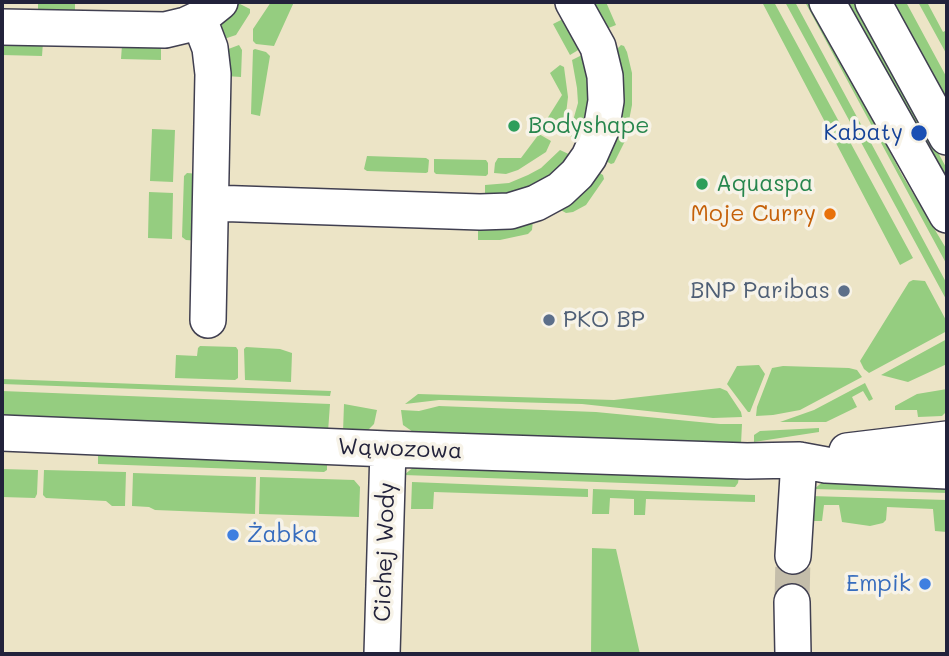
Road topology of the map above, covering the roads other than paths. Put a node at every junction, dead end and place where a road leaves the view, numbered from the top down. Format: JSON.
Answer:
{"nodes":[{"id":1,"x":573,"y":2,"type":"edge"},
{"id":2,"x":827,"y":2,"type":"edge"},
{"id":3,"x":873,"y":2,"type":"edge"},
{"id":4,"x":210,"y":10,"type":"edge"},
{"id":5,"x":2,"y":27,"type":"edge"},
{"id":6,"x":947,"y":137,"type":"edge"},
{"id":7,"x":211,"y":203,"type":"junction"},
{"id":8,"x":947,"y":215,"type":"edge"},
{"id":9,"x":208,"y":320,"type":"dead end"},
{"id":10,"x":2,"y":433,"type":"edge"},
{"id":11,"x":947,"y":439,"type":"edge"},
{"id":12,"x":388,"y":449,"type":"junction"},
{"id":13,"x":799,"y":460,"type":"junction"},
{"id":14,"x":947,"y":471,"type":"edge"},
{"id":15,"x":793,"y":556,"type":"tunnel mouth"},
{"id":16,"x":792,"y":602,"type":"tunnel mouth"},
{"id":17,"x":382,"y":654,"type":"edge"},
{"id":18,"x":793,"y":654,"type":"edge"}],
"edges":[{"from":1,"to":7,"type":"street"},
{"from":2,"to":8,"type":"street"},
{"from":3,"to":6,"type":"street"},
{"from":4,"to":5,"type":"street"},
{"from":4,"to":7,"type":"street"},
{"from":7,"to":9,"type":"street"},
{"from":10,"to":12,"type":"street","name":"Wąwozowa"},
{"from":11,"to":13,"type":"street","name":"Wąwozowa"},
{"from":12,"to":13,"type":"street","name":"Wąwozowa"},
{"from":12,"to":17,"type":"street","name":"Cichej Wody"},
{"from":13,"to":14,"type":"street","name":"Wąwozowa"},
{"from":13,"to":15,"type":"street"},
{"from":16,"to":18,"type":"street"}]}
